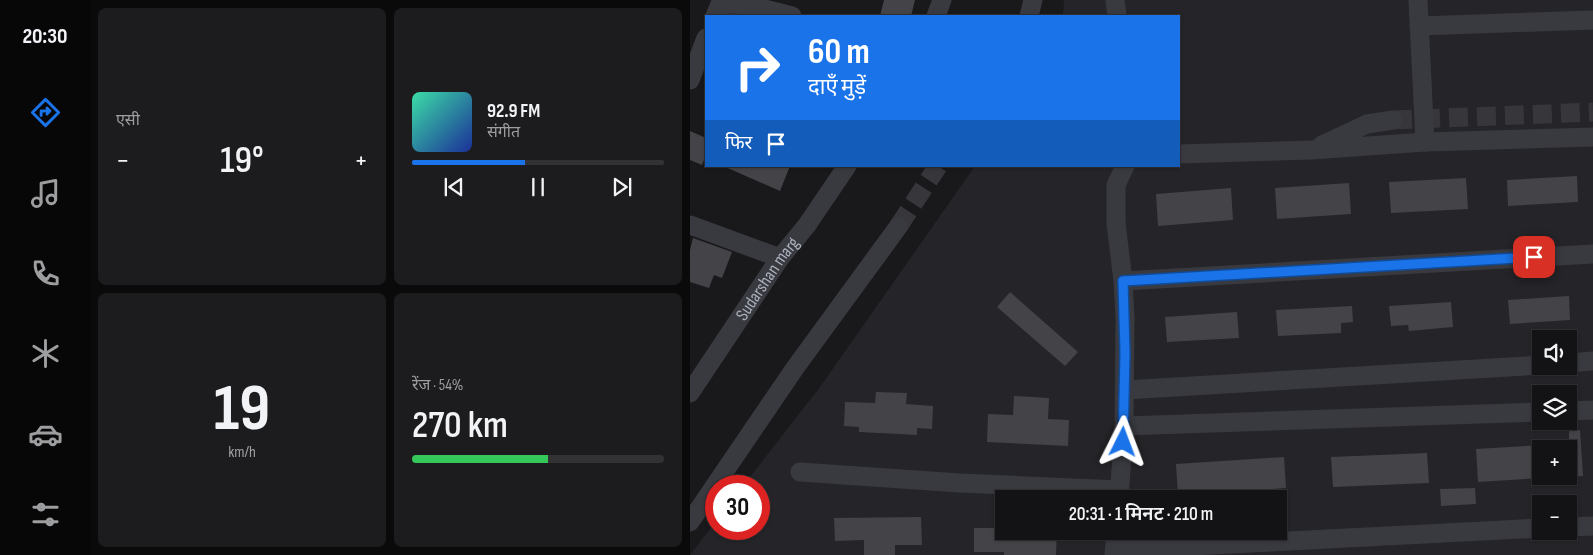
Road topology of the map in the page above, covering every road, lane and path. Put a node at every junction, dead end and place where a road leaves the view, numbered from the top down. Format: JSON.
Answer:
{"nodes":[{"id":1,"x":942,"y":0,"type":"edge"},
{"id":2,"x":1033,"y":0,"type":"edge"},
{"id":3,"x":1115,"y":0,"type":"edge"},
{"id":4,"x":1418,"y":0,"type":"edge"},
{"id":5,"x":715,"y":15,"type":"edge"},
{"id":6,"x":788,"y":15,"type":"edge"},
{"id":7,"x":936,"y":15,"type":"edge"},
{"id":8,"x":1029,"y":15,"type":"edge"},
{"id":9,"x":1118,"y":15,"type":"edge"},
{"id":10,"x":1593,"y":20,"type":"edge"},
{"id":11,"x":1419,"y":26,"type":"junction"},
{"id":12,"x":705,"y":41,"type":"edge"},
{"id":13,"x":690,"y":80,"type":"edge"},
{"id":14,"x":1393,"y":120,"type":"tunnel mouth"},
{"id":15,"x":1593,"y":137,"type":"edge"},
{"id":16,"x":1425,"y":142,"type":"junction"},
{"id":17,"x":1311,"y":150,"type":"junction"},
{"id":18,"x":1180,"y":154,"type":"edge"},
{"id":19,"x":845,"y":167,"type":"edge"},
{"id":20,"x":1125,"y":167,"type":"edge"},
{"id":21,"x":690,"y":225,"type":"edge"},
{"id":22,"x":898,"y":227,"type":"tunnel mouth"},
{"id":23,"x":1593,"y":254,"type":"edge"},
{"id":24,"x":780,"y":258,"type":"junction"},
{"id":25,"x":1123,"y":281,"type":"junction"},
{"id":26,"x":1593,"y":361,"type":"edge"},
{"id":27,"x":1577,"y":362,"type":"edge"},
{"id":28,"x":1532,"y":365,"type":"edge"},
{"id":29,"x":1125,"y":390,"type":"junction"},
{"id":30,"x":690,"y":393,"type":"edge"},
{"id":31,"x":1593,"y":410,"type":"edge"},
{"id":32,"x":1577,"y":411,"type":"edge"},
{"id":33,"x":1532,"y":412,"type":"edge"},
{"id":34,"x":1124,"y":426,"type":"junction"},
{"id":35,"x":800,"y":472,"type":"dead end"},
{"id":36,"x":1062,"y":490,"type":"edge"},
{"id":37,"x":1120,"y":490,"type":"edge"},
{"id":38,"x":690,"y":522,"type":"edge"},
{"id":39,"x":1593,"y":526,"type":"edge"},
{"id":40,"x":1577,"y":527,"type":"edge"},
{"id":41,"x":1532,"y":529,"type":"edge"},
{"id":42,"x":1115,"y":540,"type":"edge"},
{"id":43,"x":1114,"y":553,"type":"edge"}],
"edges":[{"from":1,"to":7,"type":"street"},
{"from":2,"to":8,"type":"street"},
{"from":3,"to":9,"type":"street"},
{"from":4,"to":11,"type":"street"},
{"from":5,"to":6,"type":"street"},
{"from":10,"to":11,"type":"street"},
{"from":11,"to":16,"type":"street"},
{"from":12,"to":13,"type":"street"},
{"from":14,"to":17,"type":"street"},
{"from":15,"to":16,"type":"street"},
{"from":16,"to":17,"type":"street"},
{"from":17,"to":18,"type":"street"},
{"from":19,"to":24,"type":"street","name":"Sudarshan marg"},
{"from":20,"to":25,"type":"street"},
{"from":21,"to":24,"type":"street"},
{"from":22,"to":38,"type":"street"},
{"from":23,"to":25,"type":"street"},
{"from":24,"to":30,"type":"street","name":"Sudarshan marg"},
{"from":25,"to":29,"type":"street"},
{"from":26,"to":27,"type":"street"},
{"from":28,"to":29,"type":"street"},
{"from":29,"to":34,"type":"street"},
{"from":31,"to":32,"type":"street"},
{"from":33,"to":34,"type":"street"},
{"from":34,"to":37,"type":"street"},
{"from":35,"to":36,"type":"street"},
{"from":39,"to":40,"type":"street"},
{"from":41,"to":43,"type":"street"},
{"from":42,"to":43,"type":"street"}]}
